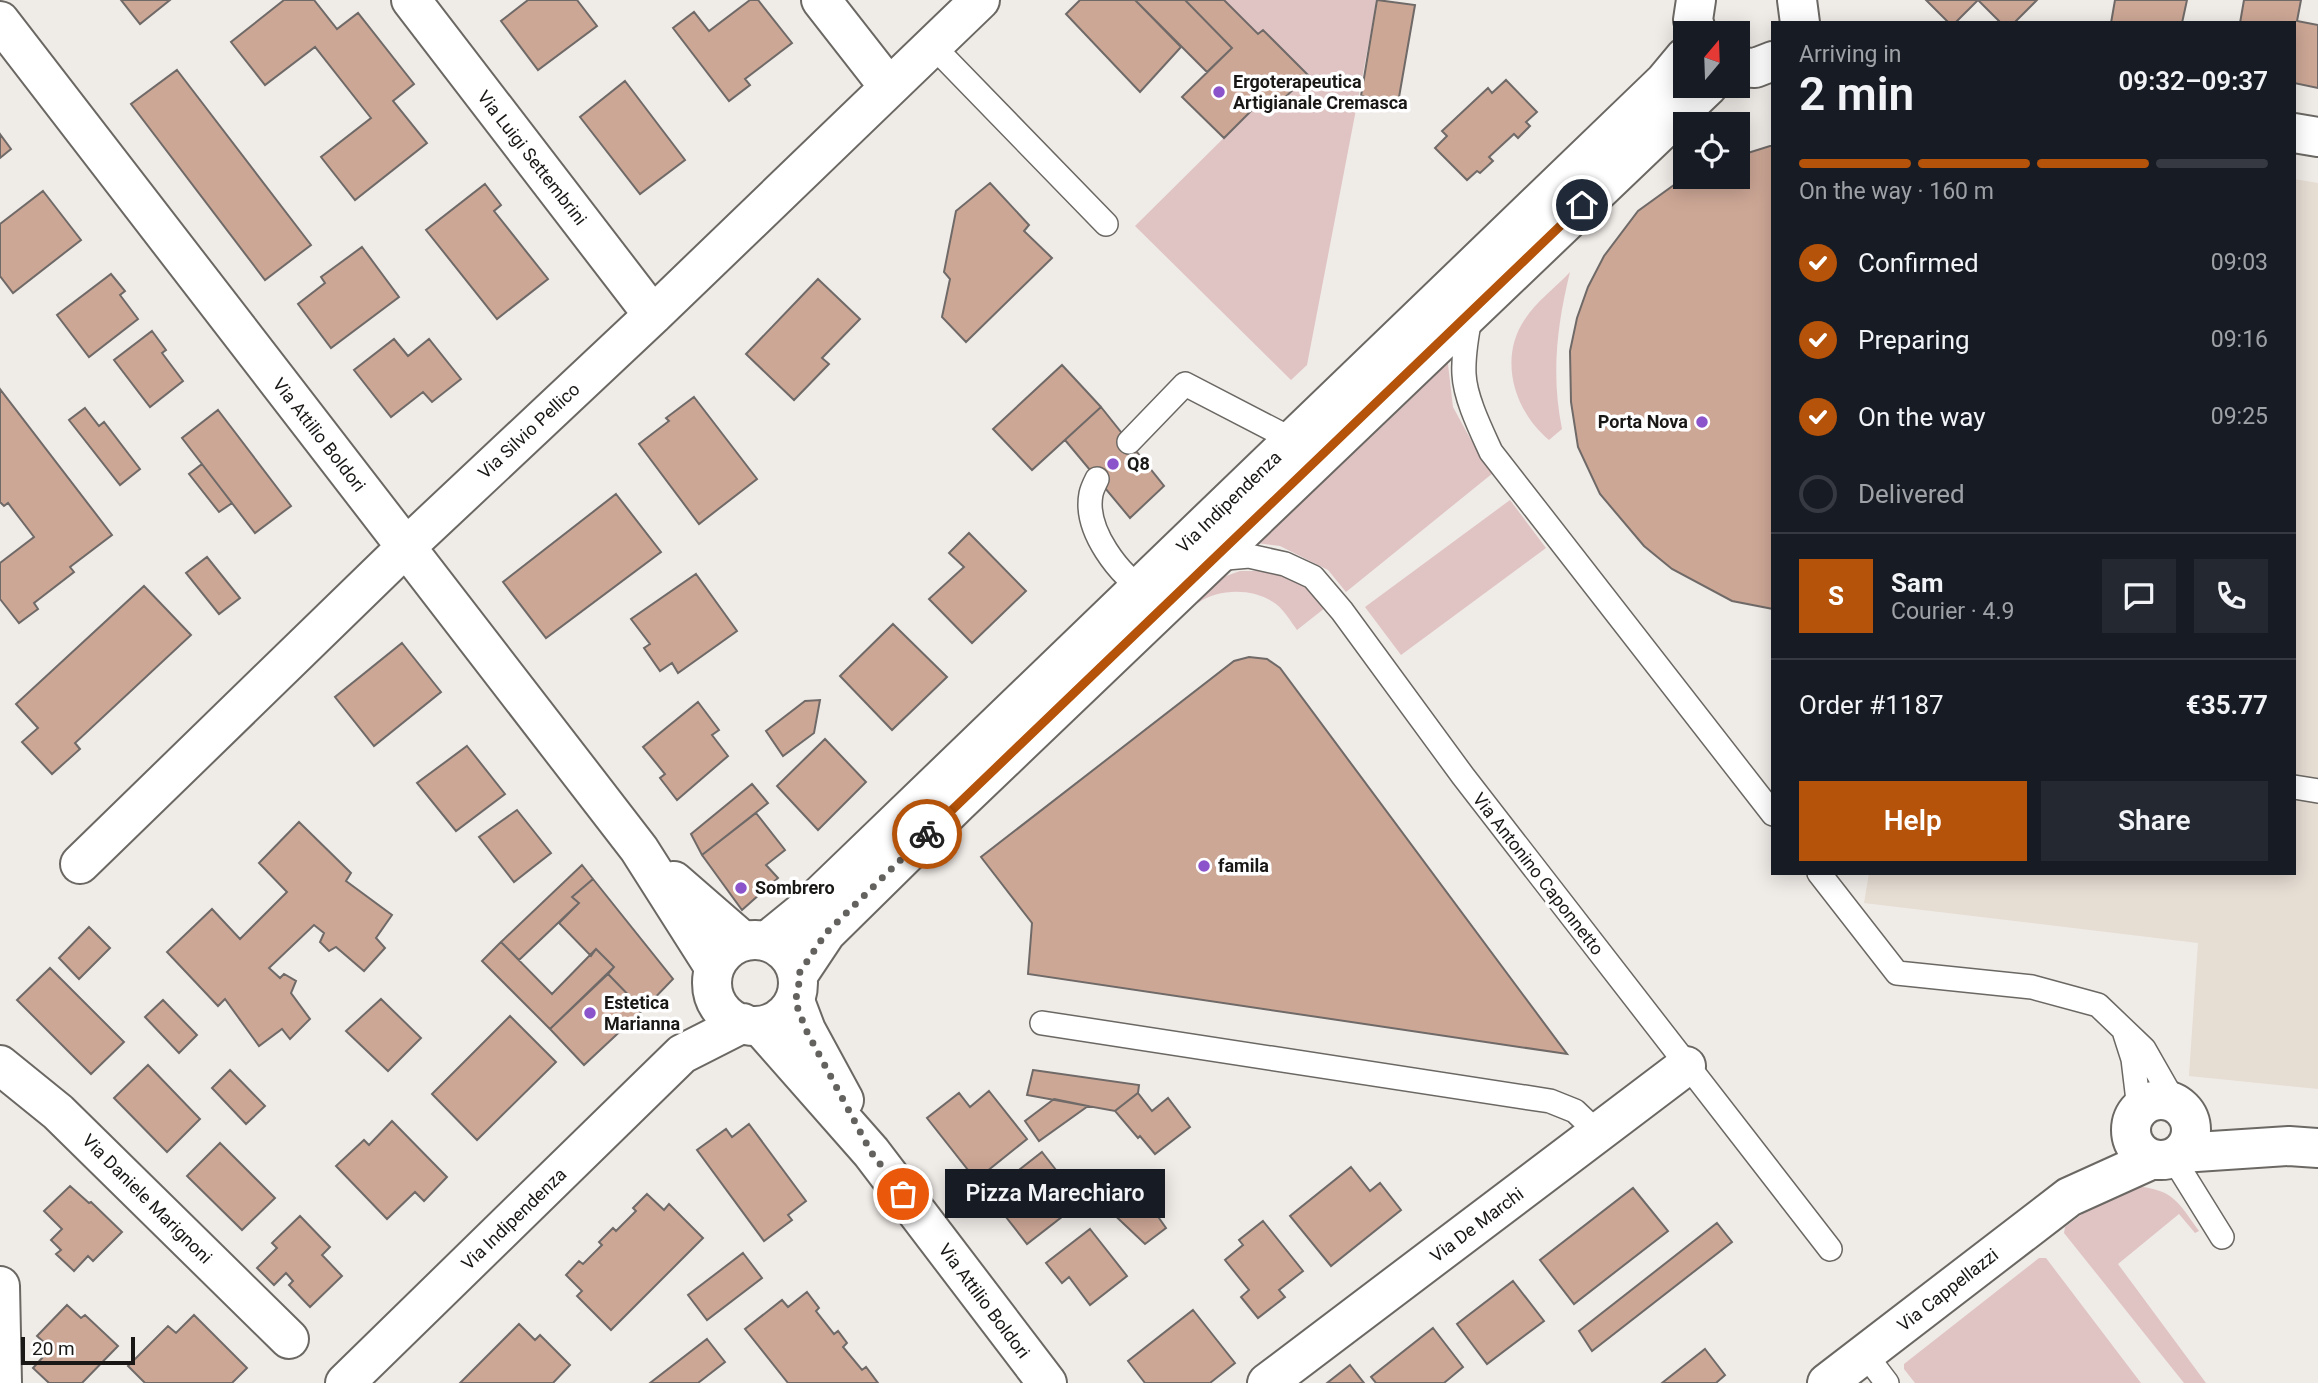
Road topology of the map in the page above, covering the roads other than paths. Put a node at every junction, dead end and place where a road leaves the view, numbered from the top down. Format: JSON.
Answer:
{"nodes":[{"id":1,"x":411,"y":0,"type":"edge"},
{"id":2,"x":821,"y":0,"type":"edge"},
{"id":3,"x":979,"y":0,"type":"edge"},
{"id":4,"x":0,"y":21,"type":"edge"},
{"id":5,"x":934,"y":47,"type":"junction"},
{"id":6,"x":1771,"y":62,"type":"edge"},
{"id":7,"x":1750,"y":68,"type":"edge"},
{"id":8,"x":1673,"y":71,"type":"edge"},
{"id":9,"x":889,"y":88,"type":"junction"},
{"id":10,"x":1695,"y":98,"type":"edge"},
{"id":11,"x":2296,"y":133,"type":"edge"},
{"id":12,"x":2318,"y":137,"type":"edge"},
{"id":13,"x":1107,"y":223,"type":"dead end"},
{"id":14,"x":1471,"y":312,"type":"junction"},
{"id":15,"x":653,"y":315,"type":"junction"},
{"id":16,"x":1293,"y":440,"type":"junction"},
{"id":17,"x":1129,"y":442,"type":"dead end"},
{"id":18,"x":1097,"y":479,"type":"dead end"},
{"id":19,"x":406,"y":547,"type":"junction"},
{"id":20,"x":1215,"y":559,"type":"junction"},
{"id":21,"x":1155,"y":594,"type":"junction"},
{"id":22,"x":2296,"y":788,"type":"edge"},
{"id":23,"x":2318,"y":791,"type":"edge"},
{"id":24,"x":1771,"y":811,"type":"edge"},
{"id":25,"x":639,"y":849,"type":"junction"},
{"id":26,"x":80,"y":864,"type":"dead end"},
{"id":27,"x":1821,"y":875,"type":"edge"},
{"id":28,"x":755,"y":941,"type":"junction"},
{"id":29,"x":713,"y":978,"type":"junction"},
{"id":30,"x":797,"y":988,"type":"junction"},
{"id":31,"x":1042,"y":1023,"type":"dead end"},
{"id":32,"x":751,"y":1025,"type":"junction"},
{"id":33,"x":2123,"y":1027,"type":"junction"},
{"id":34,"x":682,"y":1054,"type":"junction"},
{"id":35,"x":0,"y":1065,"type":"edge"},
{"id":36,"x":1686,"y":1066,"type":"junction"},
{"id":37,"x":2158,"y":1110,"type":"junction"},
{"id":38,"x":1598,"y":1133,"type":"junction"},
{"id":39,"x":2303,"y":1147,"type":"edge"},
{"id":40,"x":871,"y":1152,"type":"junction"},
{"id":41,"x":2169,"y":1156,"type":"junction"},
{"id":42,"x":2069,"y":1197,"type":"junction"},
{"id":43,"x":2222,"y":1237,"type":"dead end"},
{"id":44,"x":1830,"y":1249,"type":"dead end"},
{"id":45,"x":0,"y":1286,"type":"edge"},
{"id":46,"x":289,"y":1339,"type":"dead end"},
{"id":47,"x":1876,"y":1368,"type":"edge"},
{"id":48,"x":2,"y":1383,"type":"edge"},
{"id":49,"x":345,"y":1383,"type":"edge"},
{"id":50,"x":1047,"y":1383,"type":"edge"},
{"id":51,"x":1267,"y":1383,"type":"edge"},
{"id":52,"x":1827,"y":1383,"type":"edge"}],
"edges":[{"from":1,"to":15,"type":"street","name":"Via Luigi Settembrini"},
{"from":2,"to":9,"type":"street"},
{"from":3,"to":5,"type":"street","name":"Via Silvio Pellico"},
{"from":4,"to":19,"type":"street","name":"Via Attilio Boldori"},
{"from":5,"to":9,"type":"street","name":"Via Silvio Pellico"},
{"from":5,"to":13,"type":"lane"},
{"from":6,"to":7,"type":"street"},
{"from":8,"to":16,"type":"street","name":"Via Indipendenza"},
{"from":9,"to":15,"type":"street","name":"Via Silvio Pellico"},
{"from":10,"to":14,"type":"street","name":"Via Indipendenza"},
{"from":11,"to":12,"type":"street"},
{"from":14,"to":20,"type":"street","name":"Via Indipendenza"},
{"from":14,"to":24,"type":"lane"},
{"from":15,"to":19,"type":"street","name":"Via Silvio Pellico"},
{"from":16,"to":17,"type":"lane"},
{"from":16,"to":21,"type":"street","name":"Via Indipendenza"},
{"from":18,"to":21,"type":"lane"},
{"from":19,"to":25,"type":"street","name":"Via Attilio Boldori"},
{"from":19,"to":26,"type":"street","name":"Via Silvio Pellico"},
{"from":20,"to":21,"type":"street","name":"Via Indipendenza"},
{"from":20,"to":36,"type":"lane","name":"Via Antonino Caponnetto"},
{"from":21,"to":28,"type":"street","name":"Via Indipendenza"},
{"from":21,"to":30,"type":"street","name":"Via Indipendenza"},
{"from":22,"to":23,"type":"lane"},
{"from":25,"to":28,"type":"street","name":"Via Attilio Boldori"},
{"from":25,"to":29,"type":"street","name":"Via Attilio Boldori"},
{"from":27,"to":33,"type":"lane"},
{"from":28,"to":29,"type":"street"},
{"from":28,"to":30,"type":"street"},
{"from":29,"to":32,"type":"street"},
{"from":29,"to":34,"type":"street","name":"Via Indipendenza"},
{"from":30,"to":32,"type":"street"},
{"from":30,"to":40,"type":"street","name":"Via Attilio Boldori"},
{"from":31,"to":38,"type":"lane"},
{"from":32,"to":34,"type":"street","name":"Via Indipendenza"},
{"from":32,"to":40,"type":"street","name":"Via Attilio Boldori"},
{"from":33,"to":37,"type":"lane"},
{"from":33,"to":37,"type":"lane"},
{"from":34,"to":49,"type":"street","name":"Via Indipendenza"},
{"from":35,"to":46,"type":"street","name":"Via Daniele Marignoni"},
{"from":36,"to":38,"type":"street","name":"Via De Marchi"},
{"from":36,"to":44,"type":"lane","name":"Via Antonino Caponnetto"},
{"from":37,"to":39,"type":"street"},
{"from":37,"to":41,"type":"street"},
{"from":37,"to":41,"type":"street"},
{"from":37,"to":42,"type":"street","name":"Via Cappellazzi"},
{"from":38,"to":51,"type":"street","name":"Via De Marchi"},
{"from":39,"to":41,"type":"street"},
{"from":40,"to":50,"type":"street","name":"Via Attilio Boldori"},
{"from":41,"to":42,"type":"street","name":"Via Cappellazzi"},
{"from":41,"to":43,"type":"lane"},
{"from":42,"to":47,"type":"street","name":"Via Cappellazzi"},
{"from":45,"to":48,"type":"street"},
{"from":47,"to":52,"type":"street","name":"Via Cappellazzi"}]}
